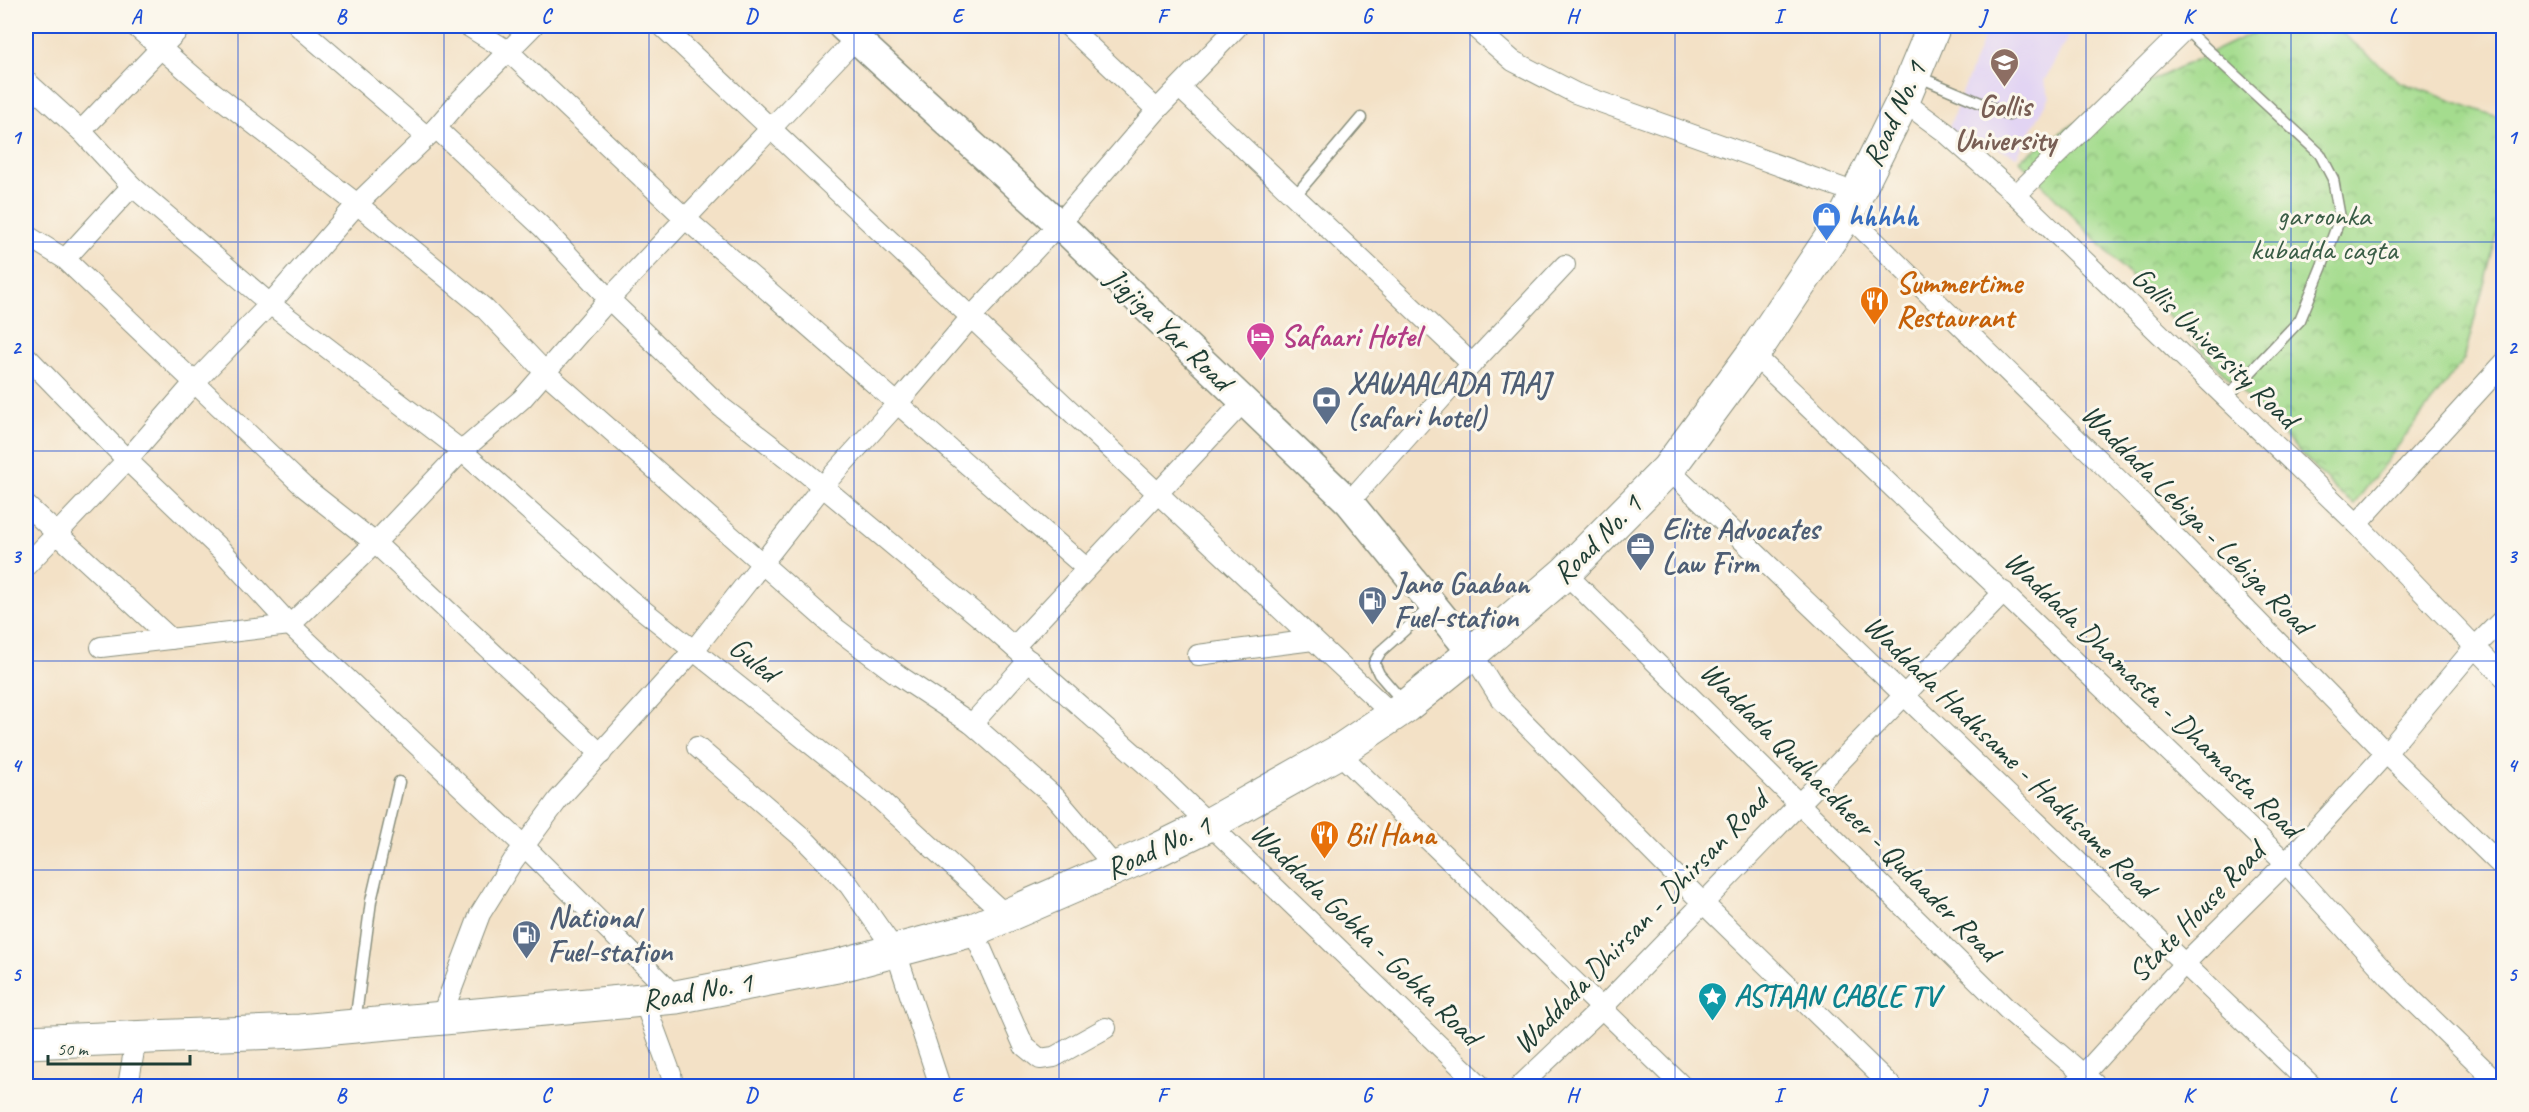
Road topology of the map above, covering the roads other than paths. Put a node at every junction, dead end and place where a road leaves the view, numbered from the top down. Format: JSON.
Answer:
{"nodes":[{"id":1,"x":135,"y":26,"type":"edge"},
{"id":2,"x":183,"y":26,"type":"edge"},
{"id":3,"x":298,"y":26,"type":"edge"},
{"id":4,"x":468,"y":26,"type":"edge"},
{"id":5,"x":533,"y":26,"type":"edge"},
{"id":6,"x":662,"y":26,"type":"edge"},
{"id":7,"x":1068,"y":26,"type":"edge"},
{"id":8,"x":1238,"y":26,"type":"edge"},
{"id":9,"x":1473,"y":26,"type":"edge"},
{"id":10,"x":1934,"y":26,"type":"edge"},
{"id":11,"x":2187,"y":27,"type":"edge"},
{"id":12,"x":855,"y":30,"type":"edge"},
{"id":13,"x":161,"y":50,"type":"junction"},
{"id":14,"x":508,"y":51,"type":"junction"},
{"id":15,"x":26,"y":81,"type":"edge"},
{"id":16,"x":1180,"y":88,"type":"junction"},
{"id":17,"x":1909,"y":88,"type":"junction"},
{"id":18,"x":1157,"y":110,"type":"junction"},
{"id":19,"x":2009,"y":115,"type":"dead end"},
{"id":20,"x":1361,"y":118,"type":"dead end"},
{"id":21,"x":771,"y":127,"type":"junction"},
{"id":22,"x":81,"y":131,"type":"junction"},
{"id":23,"x":431,"y":132,"type":"junction"},
{"id":24,"x":132,"y":186,"type":"junction"},
{"id":25,"x":2016,"y":195,"type":"junction"},
{"id":26,"x":1294,"y":197,"type":"junction"},
{"id":27,"x":1852,"y":203,"type":"junction"},
{"id":28,"x":357,"y":204,"type":"junction"},
{"id":29,"x":687,"y":220,"type":"junction"},
{"id":30,"x":1059,"y":224,"type":"junction"},
{"id":31,"x":26,"y":236,"type":"edge"},
{"id":32,"x":65,"y":259,"type":"junction"},
{"id":33,"x":1565,"y":265,"type":"dead end"},
{"id":34,"x":609,"y":299,"type":"junction"},
{"id":35,"x":270,"y":303,"type":"junction"},
{"id":36,"x":972,"y":316,"type":"junction"},
{"id":37,"x":1753,"y":354,"type":"junction"},
{"id":38,"x":26,"y":356,"type":"edge"},
{"id":39,"x":2504,"y":363,"type":"edge"},
{"id":40,"x":1472,"y":364,"type":"junction"},
{"id":41,"x":546,"y":373,"type":"junction"},
{"id":42,"x":195,"y":382,"type":"junction"},
{"id":43,"x":2226,"y":398,"type":"junction"},
{"id":44,"x":1244,"y":401,"type":"junction"},
{"id":45,"x":897,"y":404,"type":"junction"},
{"id":46,"x":462,"y":451,"type":"junction"},
{"id":47,"x":127,"y":460,"type":"junction"},
{"id":48,"x":1668,"y":469,"type":"junction"},
{"id":49,"x":822,"y":487,"type":"junction"},
{"id":50,"x":1157,"y":493,"type":"junction"},
{"id":51,"x":1349,"y":502,"type":"junction"},
{"id":52,"x":26,"y":505,"type":"edge"},
{"id":53,"x":2356,"y":524,"type":"junction"},
{"id":54,"x":56,"y":535,"type":"junction"},
{"id":55,"x":375,"y":543,"type":"junction"},
{"id":56,"x":761,"y":564,"type":"junction"},
{"id":57,"x":26,"y":566,"type":"edge"},
{"id":58,"x":1086,"y":568,"type":"junction"},
{"id":59,"x":1565,"y":573,"type":"junction"},
{"id":60,"x":2004,"y":592,"type":"junction"},
{"id":61,"x":1433,"y":605,"type":"junction"},
{"id":62,"x":2504,"y":618,"type":"edge"},
{"id":63,"x":290,"y":625,"type":"junction"},
{"id":64,"x":171,"y":639,"type":"junction"},
{"id":65,"x":1313,"y":640,"type":"junction"},
{"id":66,"x":101,"y":646,"type":"dead end"},
{"id":67,"x":1014,"y":647,"type":"junction"},
{"id":68,"x":2474,"y":648,"type":"junction"},
{"id":69,"x":694,"y":650,"type":"junction"},
{"id":70,"x":1472,"y":653,"type":"junction"},
{"id":71,"x":1198,"y":655,"type":"dead end"},
{"id":72,"x":1029,"y":660,"type":"junction"},
{"id":73,"x":2504,"y":677,"type":"edge"},
{"id":74,"x":1903,"y":696,"type":"junction"},
{"id":75,"x":1400,"y":711,"type":"junction"},
{"id":76,"x":972,"y":724,"type":"junction"},
{"id":77,"x":697,"y":747,"type":"dead end"},
{"id":78,"x":1338,"y":752,"type":"junction"},
{"id":79,"x":2386,"y":753,"type":"junction"},
{"id":80,"x":601,"y":754,"type":"junction"},
{"id":81,"x":399,"y":782,"type":"dead end"},
{"id":82,"x":1799,"y":803,"type":"junction"},
{"id":83,"x":1208,"y":825,"type":"junction"},
{"id":84,"x":524,"y":846,"type":"junction"},
{"id":85,"x":2286,"y":863,"type":"junction"},
{"id":86,"x":1116,"y":868,"type":"junction"},
{"id":87,"x":2504,"y":868,"type":"edge"},
{"id":88,"x":1702,"y":902,"type":"junction"},
{"id":89,"x":1006,"y":916,"type":"junction"},
{"id":90,"x":973,"y":930,"type":"junction"},
{"id":91,"x":896,"y":952,"type":"junction"},
{"id":92,"x":2184,"y":964,"type":"junction"},
{"id":93,"x":676,"y":997,"type":"junction"},
{"id":94,"x":644,"y":1001,"type":"junction"},
{"id":95,"x":1601,"y":1009,"type":"junction"},
{"id":96,"x":440,"y":1020,"type":"junction"},
{"id":97,"x":355,"y":1026,"type":"junction"},
{"id":98,"x":1106,"y":1028,"type":"dead end"},
{"id":99,"x":136,"y":1039,"type":"junction"},
{"id":100,"x":26,"y":1042,"type":"edge"},
{"id":101,"x":2085,"y":1083,"type":"edge"},
{"id":102,"x":128,"y":1086,"type":"edge"},
{"id":103,"x":673,"y":1086,"type":"edge"},
{"id":104,"x":940,"y":1086,"type":"edge"},
{"id":105,"x":1481,"y":1086,"type":"edge"},
{"id":106,"x":1520,"y":1086,"type":"edge"},
{"id":107,"x":1682,"y":1086,"type":"edge"},
{"id":108,"x":1890,"y":1086,"type":"edge"},
{"id":109,"x":2312,"y":1086,"type":"edge"},
{"id":110,"x":2501,"y":1086,"type":"edge"}],
"edges":[{"from":1,"to":13,"type":"street"},
{"from":2,"to":13,"type":"street"},
{"from":3,"to":23,"type":"street","name":"Waddada Gobka - Gobka Road"},
{"from":4,"to":14,"type":"street"},
{"from":5,"to":14,"type":"street"},
{"from":6,"to":21,"type":"street"},
{"from":7,"to":18,"type":"street"},
{"from":8,"to":16,"type":"street"},
{"from":9,"to":27,"type":"street"},
{"from":10,"to":17,"type":"highway","name":"Road No. 1"},
{"from":11,"to":25,"type":"street"},
{"from":11,"to":43,"type":"lane"},
{"from":12,"to":21,"type":"street"},
{"from":12,"to":30,"type":"street","name":"Jigjiga Yar Road"},
{"from":13,"to":22,"type":"street"},
{"from":13,"to":28,"type":"street"},
{"from":14,"to":23,"type":"street"},
{"from":14,"to":29,"type":"street"},
{"from":15,"to":22,"type":"street","name":"Guled"},
{"from":16,"to":18,"type":"street"},
{"from":16,"to":26,"type":"street"},
{"from":17,"to":19,"type":"lane"},
{"from":17,"to":25,"type":"street","name":"Gollis University Road"},
{"from":17,"to":27,"type":"highway","name":"Road No. 1"},
{"from":18,"to":30,"type":"street"},
{"from":20,"to":26,"type":"lane"},
{"from":21,"to":29,"type":"street"},
{"from":21,"to":36,"type":"street"},
{"from":22,"to":24,"type":"street","name":"Guled"},
{"from":23,"to":28,"type":"street"},
{"from":23,"to":34,"type":"street","name":"Waddada Gobka - Gobka Road"},
{"from":24,"to":32,"type":"street"},
{"from":24,"to":35,"type":"street","name":"Guled"},
{"from":25,"to":43,"type":"street","name":"Gollis University Road"},
{"from":26,"to":40,"type":"street"},
{"from":27,"to":37,"type":"highway","name":"Road No. 1"},
{"from":27,"to":79,"type":"street","name":"Waddada Lebiga - Lebiga Road"},
{"from":28,"to":35,"type":"street"},
{"from":28,"to":41,"type":"street"},
{"from":29,"to":34,"type":"street"},
{"from":29,"to":45,"type":"street"},
{"from":30,"to":36,"type":"street"},
{"from":30,"to":44,"type":"street","name":"Jigjiga Yar Road"},
{"from":31,"to":32,"type":"street"},
{"from":32,"to":42,"type":"street"},
{"from":33,"to":40,"type":"street"},
{"from":34,"to":41,"type":"street"},
{"from":34,"to":49,"type":"street","name":"Waddada Gobka - Gobka Road"},
{"from":35,"to":42,"type":"street"},
{"from":35,"to":46,"type":"street","name":"Guled"},
{"from":36,"to":45,"type":"street"},
{"from":36,"to":50,"type":"street"},
{"from":37,"to":48,"type":"highway","name":"Road No. 1"},
{"from":37,"to":60,"type":"street","name":"Waddada Dhamasta - Dhamasta Road"},
{"from":38,"to":47,"type":"street"},
{"from":39,"to":53,"type":"street"},
{"from":40,"to":51,"type":"street"},
{"from":41,"to":46,"type":"street"},
{"from":41,"to":56,"type":"street"},
{"from":42,"to":47,"type":"street"},
{"from":42,"to":55,"type":"street"},
{"from":43,"to":53,"type":"street","name":"Gollis University Road"},
{"from":44,"to":50,"type":"street"},
{"from":44,"to":51,"type":"street","name":"Jigjiga Yar Road"},
{"from":45,"to":49,"type":"street"},
{"from":45,"to":58,"type":"street"},
{"from":46,"to":55,"type":"street"},
{"from":46,"to":69,"type":"street","name":"Guled"},
{"from":47,"to":54,"type":"street"},
{"from":47,"to":63,"type":"street"},
{"from":48,"to":59,"type":"highway","name":"Road No. 1"},
{"from":48,"to":74,"type":"street","name":"Waddada Hadhsame - Hadhsame Road"},
{"from":49,"to":56,"type":"street"},
{"from":49,"to":67,"type":"street","name":"Waddada Gobka - Gobka Road"},
{"from":50,"to":58,"type":"street"},
{"from":50,"to":65,"type":"street"},
{"from":51,"to":61,"type":"street","name":"Jigjiga Yar Road"},
{"from":52,"to":54,"type":"street"},
{"from":53,"to":68,"type":"street","name":"Gollis University Road"},
{"from":54,"to":57,"type":"street"},
{"from":54,"to":64,"type":"street"},
{"from":55,"to":63,"type":"street"},
{"from":55,"to":80,"type":"street"},
{"from":56,"to":69,"type":"street"},
{"from":56,"to":76,"type":"street"},
{"from":58,"to":67,"type":"street"},
{"from":59,"to":70,"type":"highway","name":"Road No. 1"},
{"from":59,"to":82,"type":"street","name":"Waddada Qudhacdheer - Qudaader Road"},
{"from":60,"to":74,"type":"street","name":"Waddada Dhirsan - Dhirsan Road"},
{"from":60,"to":85,"type":"street","name":"Waddada Dhamasta - Dhamasta Road"},
{"from":61,"to":70,"type":"street","name":"Jigjiga Yar Road"},
{"from":61,"to":75,"type":"lane"},
{"from":62,"to":68,"type":"street","name":"State House Road"},
{"from":63,"to":64,"type":"street"},
{"from":63,"to":84,"type":"street"},
{"from":64,"to":66,"type":"street"},
{"from":65,"to":71,"type":"street"},
{"from":65,"to":75,"type":"street"},
{"from":67,"to":72,"type":"street","name":"Waddada Gobka - Gobka Road"},
{"from":68,"to":73,"type":"street","name":"Gollis University Road"},
{"from":68,"to":79,"type":"street","name":"State House Road"},
{"from":69,"to":80,"type":"street"},
{"from":69,"to":89,"type":"street","name":"Guled"},
{"from":70,"to":75,"type":"highway","name":"Road No. 1"},
{"from":70,"to":88,"type":"street"},
{"from":72,"to":76,"type":"street"},
{"from":72,"to":83,"type":"street","name":"Waddada Gobka - Gobka Road"},
{"from":74,"to":82,"type":"street","name":"Waddada Dhirsan - Dhirsan Road"},
{"from":74,"to":92,"type":"street","name":"Waddada Hadhsame - Hadhsame Road"},
{"from":75,"to":78,"type":"highway","name":"Road No. 1"},
{"from":76,"to":86,"type":"street"},
{"from":77,"to":91,"type":"street"},
{"from":78,"to":83,"type":"highway","name":"Road No. 1"},
{"from":78,"to":95,"type":"street"},
{"from":79,"to":85,"type":"street","name":"State House Road"},
{"from":79,"to":87,"type":"street","name":"Waddada Lebiga - Lebiga Road"},
{"from":80,"to":84,"type":"street"},
{"from":81,"to":97,"type":"lane"},
{"from":82,"to":88,"type":"street","name":"Waddada Dhirsan - Dhirsan Road"},
{"from":82,"to":101,"type":"street","name":"Waddada Qudhacdheer - Qudaader Road"},
{"from":83,"to":86,"type":"highway","name":"Road No. 1"},
{"from":83,"to":105,"type":"street","name":"Waddada Gobka - Gobka Road"},
{"from":84,"to":93,"type":"street"},
{"from":84,"to":96,"type":"street"},
{"from":85,"to":92,"type":"street","name":"State House Road"},
{"from":85,"to":110,"type":"street","name":"Waddada Dhamasta - Dhamasta Road"},
{"from":86,"to":89,"type":"highway","name":"Road No. 1"},
{"from":88,"to":95,"type":"street","name":"Waddada Dhirsan - Dhirsan Road"},
{"from":88,"to":108,"type":"street"},
{"from":89,"to":90,"type":"highway","name":"Road No. 1"},
{"from":90,"to":91,"type":"highway","name":"Road No. 1"},
{"from":90,"to":98,"type":"street"},
{"from":91,"to":93,"type":"highway","name":"Road No. 1"},
{"from":91,"to":104,"type":"street"},
{"from":92,"to":101,"type":"street","name":"State House Road"},
{"from":92,"to":109,"type":"street","name":"Waddada Hadhsame - Hadhsame Road"},
{"from":93,"to":94,"type":"highway","name":"Road No. 1"},
{"from":94,"to":96,"type":"highway","name":"Road No. 1"},
{"from":94,"to":103,"type":"street"},
{"from":95,"to":106,"type":"street","name":"Waddada Dhirsan - Dhirsan Road"},
{"from":95,"to":107,"type":"street"},
{"from":96,"to":97,"type":"highway","name":"Road No. 1"},
{"from":97,"to":99,"type":"highway","name":"Road No. 1"},
{"from":99,"to":100,"type":"highway","name":"Road No. 1"},
{"from":99,"to":102,"type":"street"}]}
